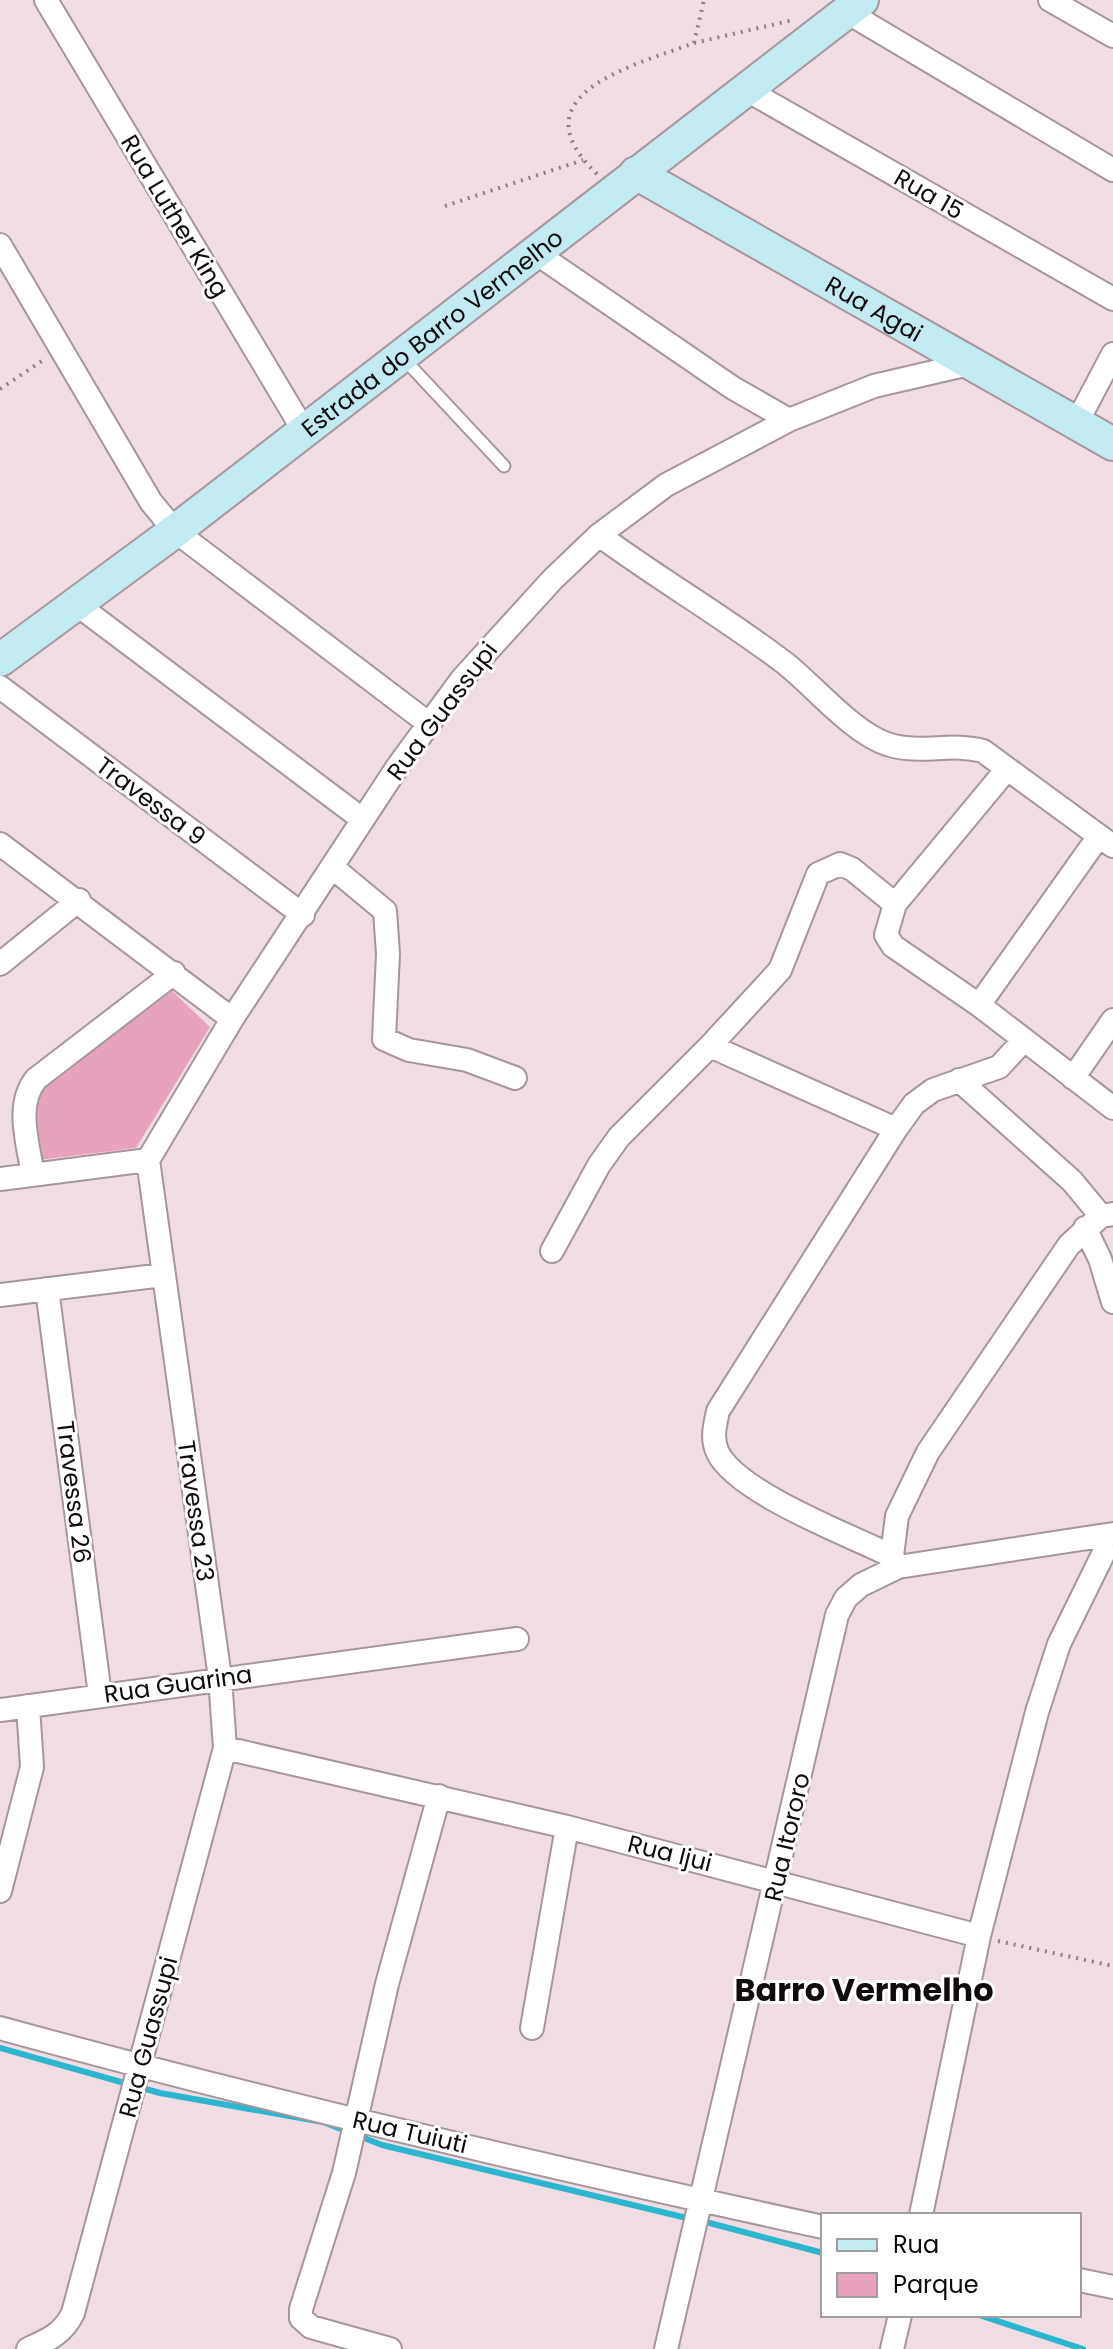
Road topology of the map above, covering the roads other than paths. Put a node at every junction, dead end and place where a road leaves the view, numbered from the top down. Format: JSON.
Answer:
{"nodes":[{"id":1,"x":46,"y":0,"type":"edge"},
{"id":2,"x":1050,"y":0,"type":"edge"},
{"id":3,"x":855,"y":6,"type":"edge"},
{"id":4,"x":1113,"y":36,"type":"edge"},
{"id":5,"x":745,"y":89,"type":"junction"},
{"id":6,"x":1113,"y":170,"type":"edge"},
{"id":7,"x":626,"y":182,"type":"junction"},
{"id":8,"x":0,"y":245,"type":"edge"},
{"id":9,"x":533,"y":251,"type":"junction"},
{"id":10,"x":1113,"y":299,"type":"edge"},
{"id":11,"x":1113,"y":354,"type":"edge"},
{"id":12,"x":400,"y":356,"type":"junction"},
{"id":13,"x":973,"y":363,"type":"junction"},
{"id":14,"x":789,"y":420,"type":"junction"},
{"id":15,"x":1076,"y":424,"type":"junction"},
{"id":16,"x":304,"y":431,"type":"junction"},
{"id":17,"x":1113,"y":444,"type":"edge"},
{"id":18,"x":504,"y":466,"type":"dead end"},
{"id":19,"x":175,"y":531,"type":"junction"},
{"id":20,"x":599,"y":535,"type":"junction"},
{"id":21,"x":75,"y":603,"type":"junction"},
{"id":22,"x":0,"y":660,"type":"edge"},
{"id":23,"x":0,"y":687,"type":"edge"},
{"id":24,"x":428,"y":723,"type":"junction"},
{"id":25,"x":1007,"y":769,"type":"junction"},
{"id":26,"x":362,"y":819,"type":"junction"},
{"id":27,"x":1106,"y":841,"type":"edge"},
{"id":28,"x":0,"y":844,"type":"edge"},
{"id":29,"x":332,"y":867,"type":"junction"},
{"id":30,"x":79,"y":900,"type":"junction"},
{"id":31,"x":895,"y":904,"type":"junction"},
{"id":32,"x":303,"y":915,"type":"junction"},
{"id":33,"x":0,"y":964,"type":"edge"},
{"id":34,"x":174,"y":973,"type":"junction"},
{"id":35,"x":979,"y":1005,"type":"junction"},
{"id":36,"x":232,"y":1019,"type":"junction"},
{"id":37,"x":1113,"y":1020,"type":"edge"},
{"id":38,"x":1024,"y":1040,"type":"junction"},
{"id":39,"x":710,"y":1046,"type":"junction"},
{"id":40,"x":515,"y":1078,"type":"dead end"},
{"id":41,"x":1073,"y":1078,"type":"junction"},
{"id":42,"x":959,"y":1080,"type":"junction"},
{"id":43,"x":1113,"y":1108,"type":"edge"},
{"id":44,"x":896,"y":1129,"type":"junction"},
{"id":45,"x":148,"y":1160,"type":"junction"},
{"id":46,"x":33,"y":1175,"type":"junction"},
{"id":47,"x":0,"y":1179,"type":"edge"},
{"id":48,"x":1099,"y":1219,"type":"edge"},
{"id":49,"x":552,"y":1251,"type":"dead end"},
{"id":50,"x":163,"y":1275,"type":"junction"},
{"id":51,"x":47,"y":1289,"type":"junction"},
{"id":52,"x":0,"y":1295,"type":"edge"},
{"id":53,"x":1113,"y":1302,"type":"edge"},
{"id":54,"x":1113,"y":1534,"type":"edge"},
{"id":55,"x":895,"y":1562,"type":"junction"},
{"id":56,"x":517,"y":1639,"type":"dead end"},
{"id":57,"x":220,"y":1678,"type":"junction"},
{"id":58,"x":100,"y":1695,"type":"junction"},
{"id":59,"x":28,"y":1706,"type":"junction"},
{"id":60,"x":0,"y":1710,"type":"edge"},
{"id":61,"x":225,"y":1748,"type":"junction"},
{"id":62,"x":439,"y":1796,"type":"junction"},
{"id":63,"x":567,"y":1827,"type":"junction"},
{"id":64,"x":778,"y":1881,"type":"junction"},
{"id":65,"x":0,"y":1891,"type":"edge"},
{"id":66,"x":979,"y":1936,"type":"junction"},
{"id":67,"x":0,"y":2028,"type":"edge"},
{"id":68,"x":532,"y":2028,"type":"dead end"},
{"id":69,"x":138,"y":2074,"type":"junction"},
{"id":70,"x":354,"y":2132,"type":"junction"},
{"id":71,"x":699,"y":2212,"type":"junction"},
{"id":72,"x":921,"y":2213,"type":"edge"},
{"id":73,"x":821,"y":2227,"type":"edge"},
{"id":74,"x":1081,"y":2280,"type":"edge"},
{"id":75,"x":1113,"y":2287,"type":"edge"},
{"id":76,"x":900,"y":2317,"type":"edge"},
{"id":77,"x":28,"y":2349,"type":"edge"},
{"id":78,"x":390,"y":2349,"type":"edge"},
{"id":79,"x":666,"y":2349,"type":"edge"},
{"id":80,"x":892,"y":2349,"type":"edge"}],
"edges":[{"from":1,"to":16,"type":"street","name":"Rua Luther King"},
{"from":2,"to":4,"type":"street"},
{"from":3,"to":5,"type":"street","name":"Estrada do Barro Vermelho"},
{"from":3,"to":6,"type":"street"},
{"from":5,"to":7,"type":"street","name":"Estrada do Barro Vermelho"},
{"from":5,"to":10,"type":"street","name":"Rua 15"},
{"from":7,"to":9,"type":"street","name":"Estrada do Barro Vermelho"},
{"from":7,"to":13,"type":"street","name":"Rua Agai"},
{"from":8,"to":19,"type":"street"},
{"from":9,"to":12,"type":"street","name":"Estrada do Barro Vermelho"},
{"from":9,"to":14,"type":"street"},
{"from":11,"to":15,"type":"street"},
{"from":12,"to":16,"type":"street","name":"Estrada do Barro Vermelho"},
{"from":12,"to":18,"type":"lane"},
{"from":13,"to":14,"type":"street","name":"Rua Guassupi"},
{"from":13,"to":15,"type":"street","name":"Rua Agai"},
{"from":14,"to":20,"type":"street","name":"Rua Guassupi"},
{"from":15,"to":17,"type":"street","name":"Rua Agai"},
{"from":16,"to":19,"type":"street","name":"Estrada do Barro Vermelho"},
{"from":19,"to":21,"type":"street","name":"Estrada do Barro Vermelho"},
{"from":19,"to":24,"type":"street"},
{"from":20,"to":24,"type":"street","name":"Rua Guassupi"},
{"from":20,"to":25,"type":"street"},
{"from":21,"to":22,"type":"street","name":"Estrada do Barro Vermelho"},
{"from":21,"to":26,"type":"street"},
{"from":23,"to":32,"type":"street","name":"Travessa 9"},
{"from":24,"to":26,"type":"street","name":"Rua Guassupi"},
{"from":25,"to":27,"type":"street"},
{"from":25,"to":31,"type":"street"},
{"from":26,"to":29,"type":"street","name":"Rua Guassupi"},
{"from":27,"to":35,"type":"street"},
{"from":28,"to":30,"type":"street"},
{"from":29,"to":32,"type":"street","name":"Rua Guassupi"},
{"from":29,"to":40,"type":"street"},
{"from":30,"to":33,"type":"street"},
{"from":30,"to":34,"type":"street"},
{"from":31,"to":35,"type":"street"},
{"from":31,"to":39,"type":"street"},
{"from":32,"to":36,"type":"street","name":"Rua Guassupi"},
{"from":34,"to":36,"type":"street"},
{"from":34,"to":46,"type":"street"},
{"from":35,"to":38,"type":"street"},
{"from":36,"to":45,"type":"street","name":"Rua Guassupi"},
{"from":37,"to":41,"type":"street"},
{"from":38,"to":41,"type":"street"},
{"from":38,"to":42,"type":"street"},
{"from":39,"to":44,"type":"street"},
{"from":39,"to":49,"type":"street"},
{"from":41,"to":43,"type":"street"},
{"from":42,"to":44,"type":"street"},
{"from":42,"to":48,"type":"street"},
{"from":44,"to":55,"type":"street"},
{"from":45,"to":46,"type":"street"},
{"from":45,"to":50,"type":"street"},
{"from":46,"to":47,"type":"street"},
{"from":48,"to":53,"type":"street"},
{"from":48,"to":55,"type":"street"},
{"from":50,"to":51,"type":"street"},
{"from":50,"to":57,"type":"street","name":"Travessa 23"},
{"from":51,"to":52,"type":"street"},
{"from":51,"to":58,"type":"street","name":"Travessa 26"},
{"from":54,"to":55,"type":"street","name":"Rua Itororo"},
{"from":54,"to":66,"type":"street"},
{"from":55,"to":64,"type":"street","name":"Rua Itororo"},
{"from":56,"to":57,"type":"street","name":"Rua Guarina"},
{"from":57,"to":58,"type":"street","name":"Rua Guarina"},
{"from":57,"to":61,"type":"street","name":"Travessa 23"},
{"from":58,"to":59,"type":"street","name":"Rua Guarina"},
{"from":59,"to":60,"type":"street","name":"Rua Guarina"},
{"from":59,"to":65,"type":"street"},
{"from":61,"to":62,"type":"street","name":"Rua Ijui"},
{"from":61,"to":69,"type":"street","name":"Rua Guassupi"},
{"from":62,"to":63,"type":"street","name":"Rua Ijui"},
{"from":62,"to":70,"type":"street"},
{"from":63,"to":64,"type":"street","name":"Rua Ijui"},
{"from":63,"to":68,"type":"street"},
{"from":64,"to":66,"type":"street","name":"Rua Ijui"},
{"from":64,"to":71,"type":"street","name":"Rua Itororo"},
{"from":66,"to":72,"type":"street"},
{"from":67,"to":69,"type":"street","name":"Rua Tuiuti"},
{"from":69,"to":70,"type":"street","name":"Rua Tuiuti"},
{"from":69,"to":77,"type":"street","name":"Rua Guassupi"},
{"from":70,"to":71,"type":"street","name":"Rua Tuiuti"},
{"from":70,"to":78,"type":"street"},
{"from":71,"to":73,"type":"street","name":"Rua Tuiuti"},
{"from":71,"to":79,"type":"street","name":"Rua Itororo"},
{"from":74,"to":75,"type":"street"},
{"from":76,"to":80,"type":"street"}]}
